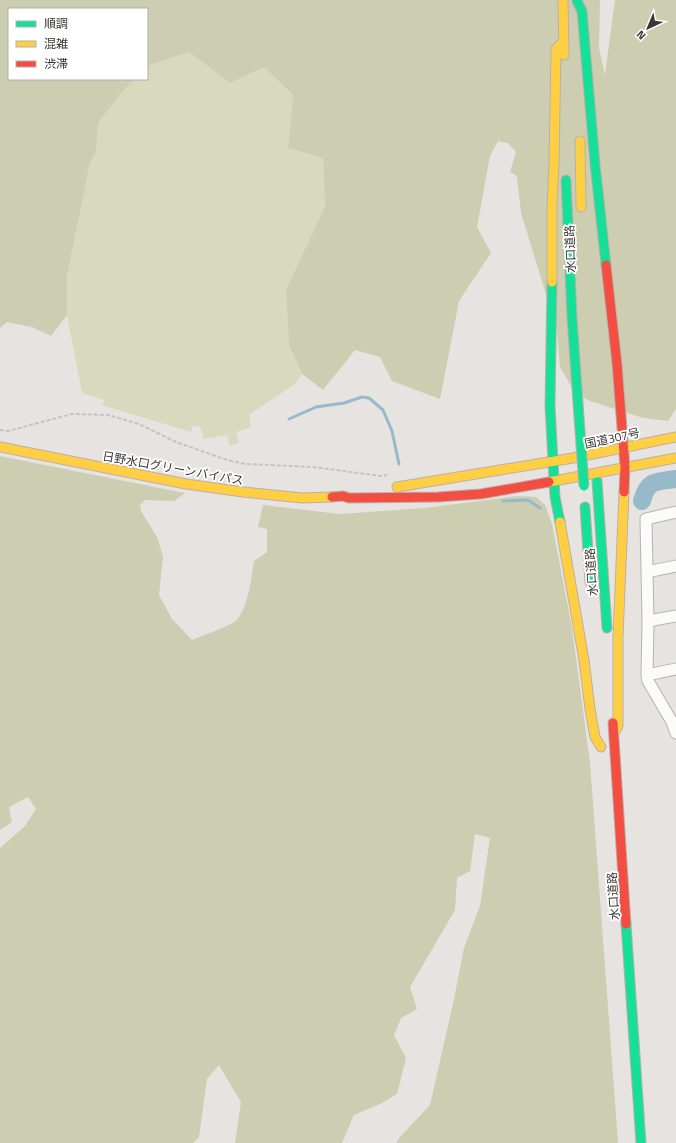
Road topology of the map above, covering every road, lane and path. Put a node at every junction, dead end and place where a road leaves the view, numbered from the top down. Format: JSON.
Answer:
{"nodes":[{"id":1,"x":563,"y":0,"type":"edge"},
{"id":2,"x":577,"y":1,"type":"edge"},
{"id":3,"x":564,"y":41,"type":"junction"},
{"id":4,"x":579,"y":80,"type":"dead end"},
{"id":5,"x":564,"y":88,"type":"dead end"},
{"id":6,"x":580,"y":136,"type":"dead end"},
{"id":7,"x":566,"y":174,"type":"dead end"},
{"id":8,"x":581,"y":215,"type":"dead end"},
{"id":9,"x":0,"y":430,"type":"edge"},
{"id":10,"x":676,"y":437,"type":"edge"},
{"id":11,"x":593,"y":442,"type":"dead end"},
{"id":12,"x":0,"y":447,"type":"edge"},
{"id":13,"x":624,"y":447,"type":"junction"},
{"id":14,"x":676,"y":458,"type":"edge"},
{"id":15,"x":553,"y":461,"type":"junction"},
{"id":16,"x":625,"y":467,"type":"junction"},
{"id":17,"x":389,"y":474,"type":"dead end"},
{"id":18,"x":554,"y":480,"type":"junction"},
{"id":19,"x":522,"y":486,"type":"junction"},
{"id":20,"x":343,"y":496,"type":"junction"},
{"id":21,"x":676,"y":512,"type":"edge"},
{"id":22,"x":558,"y":513,"type":"junction"},
{"id":23,"x":676,"y":566,"type":"edge"},
{"id":24,"x":647,"y":572,"type":"junction"},
{"id":25,"x":590,"y":594,"type":"dead end"},
{"id":26,"x":676,"y":616,"type":"edge"},
{"id":27,"x":648,"y":621,"type":"junction"},
{"id":28,"x":608,"y":638,"type":"dead end"},
{"id":29,"x":609,"y":661,"type":"dead end"},
{"id":30,"x":676,"y":669,"type":"edge"},
{"id":31,"x":647,"y":675,"type":"junction"},
{"id":32,"x":598,"y":700,"type":"dead end"},
{"id":33,"x":674,"y":721,"type":"edge"},
{"id":34,"x":614,"y":732,"type":"junction"},
{"id":35,"x":676,"y":733,"type":"edge"},
{"id":36,"x":641,"y":1143,"type":"edge"}],
"edges":[{"from":1,"to":3,"type":"highway"},
{"from":2,"to":4,"type":"highway"},
{"from":2,"to":13,"type":"highway"},
{"from":3,"to":5,"type":"highway"},
{"from":3,"to":15,"type":"highway"},
{"from":6,"to":8,"type":"highway","name":"水口道路"},
{"from":7,"to":25,"type":"highway","name":"水口道路","bridge":true},
{"from":9,"to":17,"type":"path"},
{"from":10,"to":13,"type":"highway","name":"国道307号"},
{"from":11,"to":28,"type":"highway","name":"水口道路"},
{"from":12,"to":20,"type":"highway","name":"日野水口グリーンバイパス"},
{"from":13,"to":15,"type":"highway","name":"国道307号"},
{"from":13,"to":16,"type":"highway"},
{"from":14,"to":16,"type":"highway"},
{"from":15,"to":18,"type":"highway"},
{"from":15,"to":20,"type":"highway","name":"日野水口グリーンバイパス"},
{"from":16,"to":18,"type":"highway"},
{"from":16,"to":34,"type":"highway"},
{"from":18,"to":19,"type":"highway","name":"日野水口グリーンバイパス"},
{"from":18,"to":22,"type":"highway"},
{"from":19,"to":20,"type":"highway","name":"日野水口グリーンバイパス"},
{"from":19,"to":22,"type":"highway"},
{"from":21,"to":24,"type":"street"},
{"from":22,"to":32,"type":"highway"},
{"from":23,"to":24,"type":"street"},
{"from":24,"to":27,"type":"street"},
{"from":26,"to":27,"type":"street"},
{"from":27,"to":31,"type":"street"},
{"from":29,"to":34,"type":"highway","name":"水口道路"},
{"from":30,"to":31,"type":"street"},
{"from":31,"to":33,"type":"street"},
{"from":33,"to":35,"type":"street"},
{"from":34,"to":36,"type":"highway","name":"水口道路"}]}
